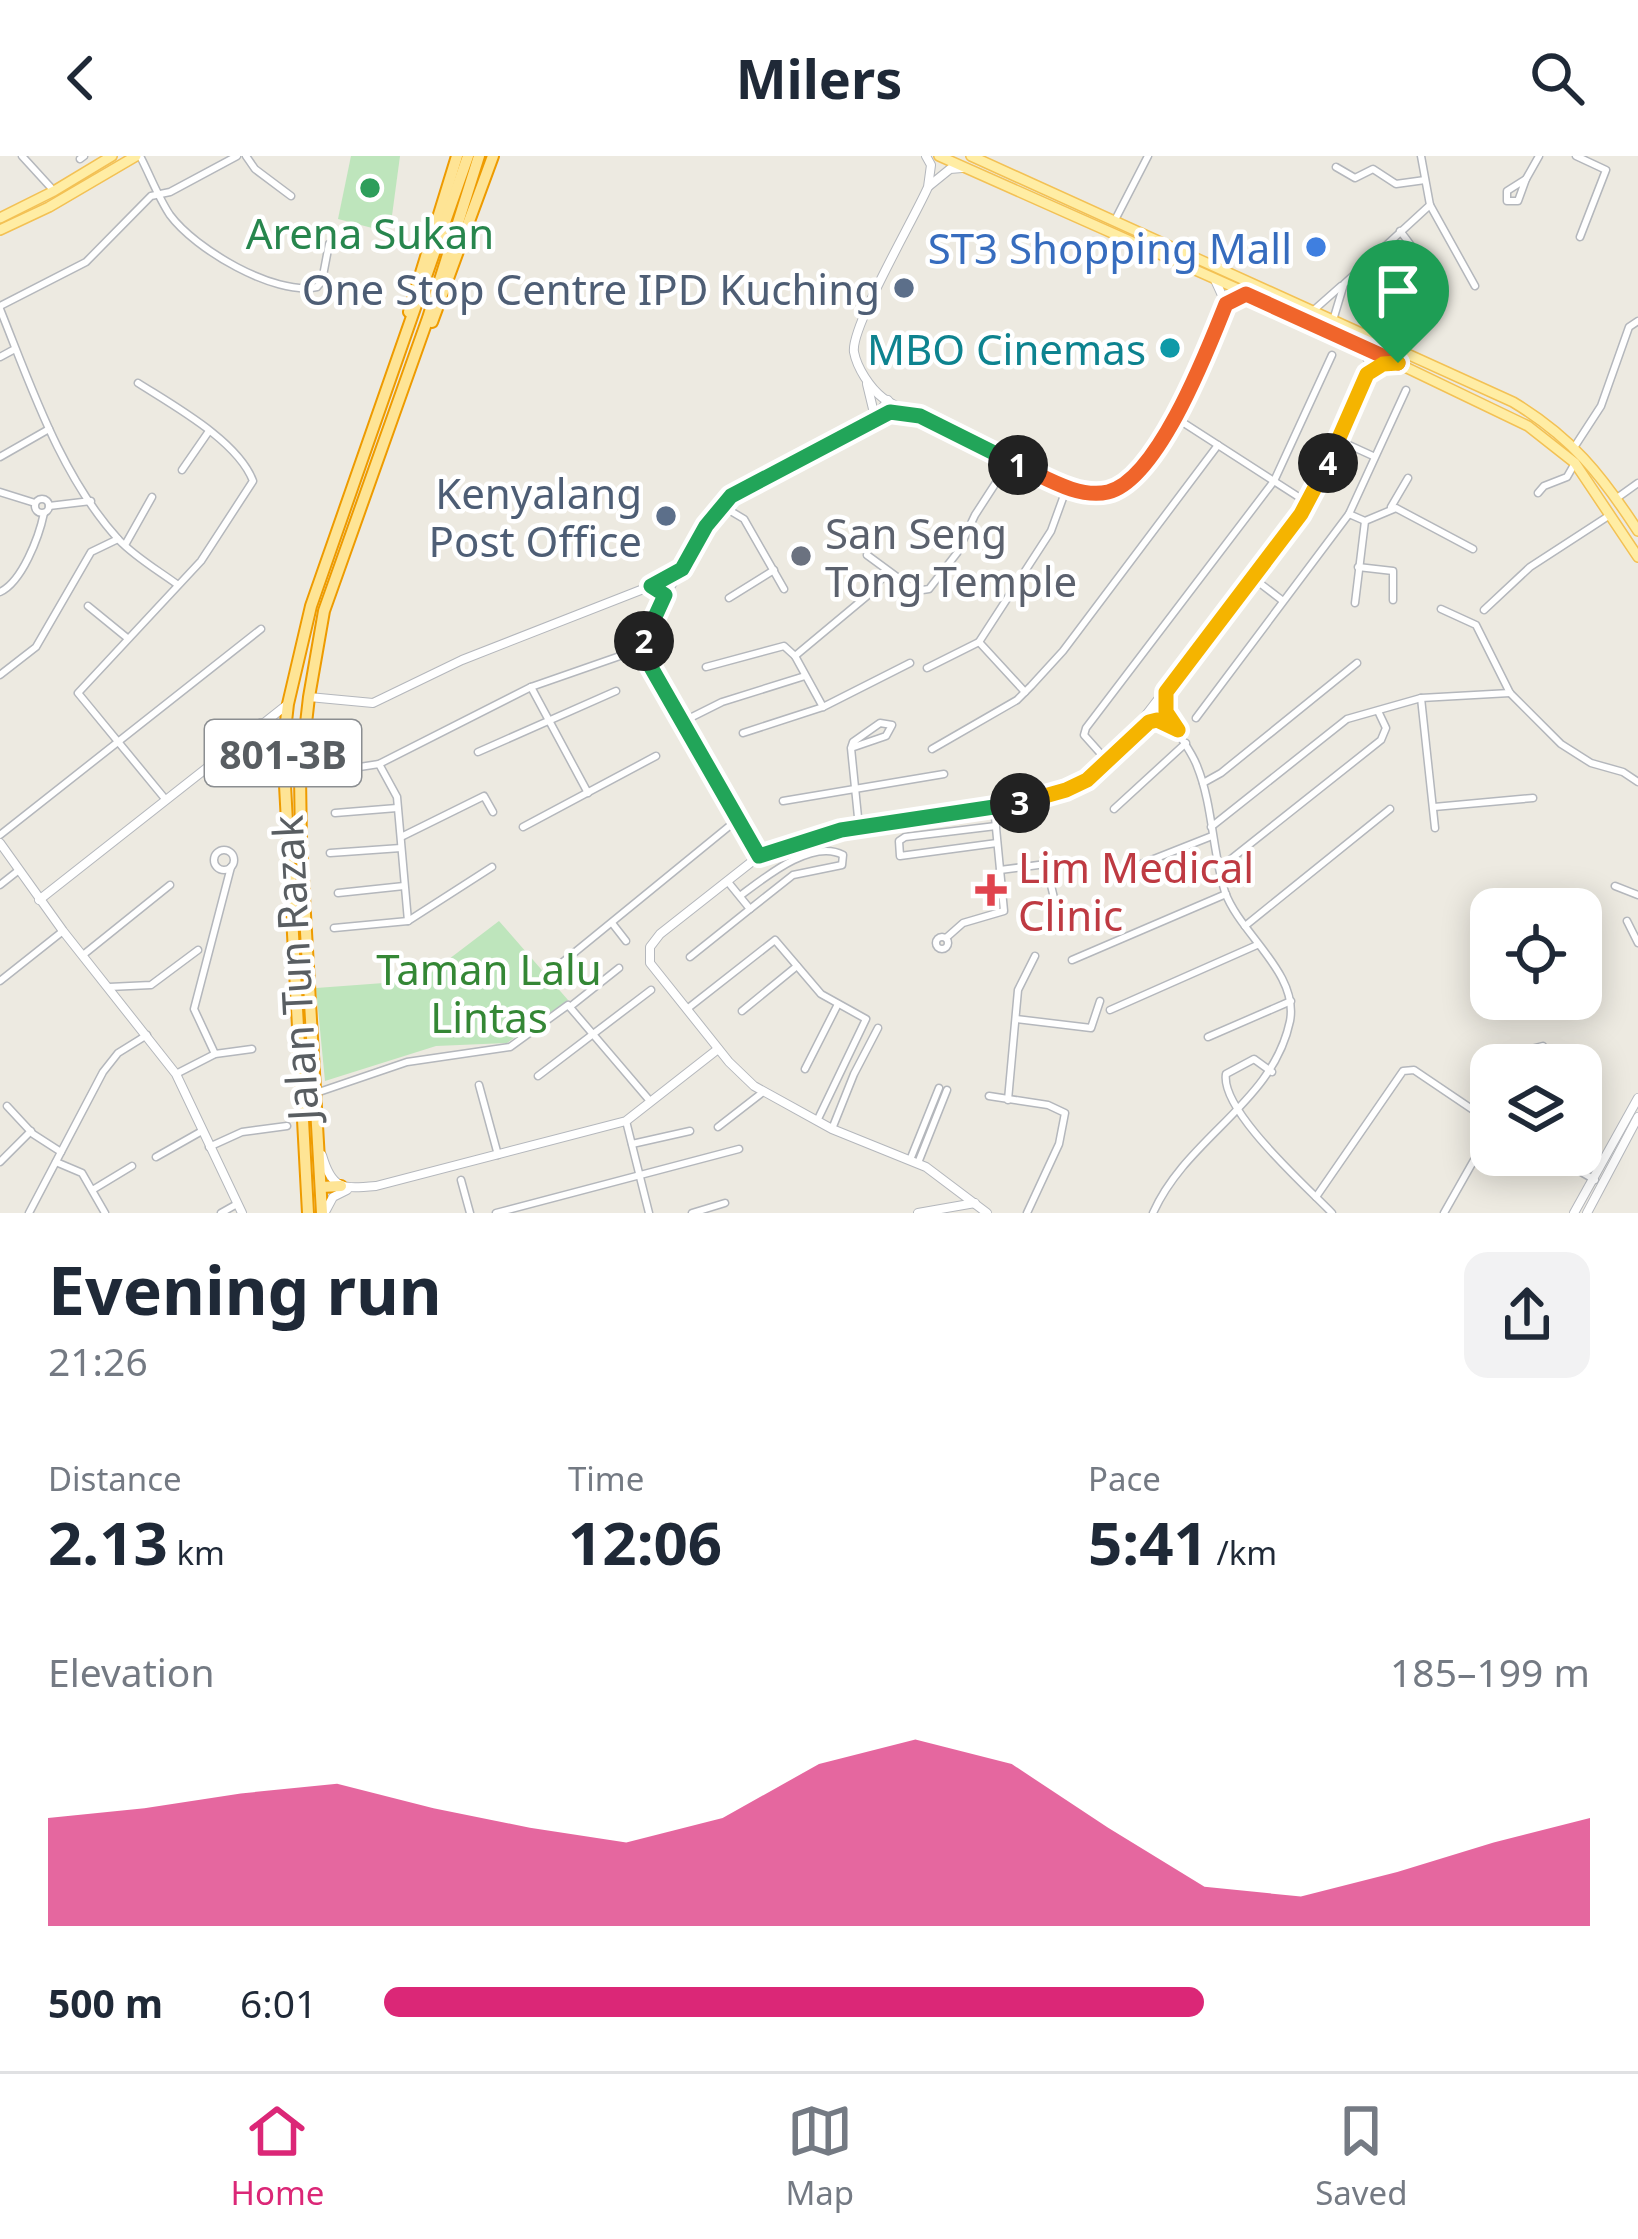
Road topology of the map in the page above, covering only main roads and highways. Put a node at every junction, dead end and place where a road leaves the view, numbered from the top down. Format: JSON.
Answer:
{"nodes":[{"id":1,"x":112,"y":156,"type":"edge"},
{"id":2,"x":138,"y":156,"type":"edge"},
{"id":3,"x":457,"y":156,"type":"edge"},
{"id":4,"x":468,"y":156,"type":"edge"},
{"id":5,"x":479,"y":156,"type":"edge"},
{"id":6,"x":494,"y":156,"type":"edge"},
{"id":7,"x":939,"y":156,"type":"edge"},
{"id":8,"x":971,"y":156,"type":"edge"},
{"id":9,"x":0,"y":218,"type":"edge"},
{"id":10,"x":0,"y":230,"type":"edge"},
{"id":11,"x":422,"y":315,"type":"junction"},
{"id":12,"x":412,"y":343,"type":"junction"},
{"id":13,"x":1638,"y":531,"type":"edge"},
{"id":14,"x":1638,"y":557,"type":"edge"},
{"id":15,"x":320,"y":1187,"type":"junction"},
{"id":16,"x":348,"y":1187,"type":"road end"},
{"id":17,"x":317,"y":1213,"type":"edge"}],
"edges":[{"from":1,"to":9,"type":"main road"},
{"from":2,"to":10,"type":"main road"},
{"from":3,"to":12,"type":"highway"},
{"from":4,"to":11,"type":"highway"},
{"from":5,"to":11,"type":"highway"},
{"from":6,"to":12,"type":"highway"},
{"from":7,"to":14,"type":"main road"},
{"from":8,"to":13,"type":"main road"},
{"from":11,"to":12,"type":"highway","name":"Jalan Tun Razak"},
{"from":12,"to":15,"type":"highway","name":"Jalan Tun Razak"},
{"from":12,"to":17,"type":"highway","name":"Jalan Tun Razak","number":"801-3B"},
{"from":15,"to":16,"type":"highway"},
{"from":15,"to":17,"type":"highway","name":"Jalan Tun Razak"}]}
